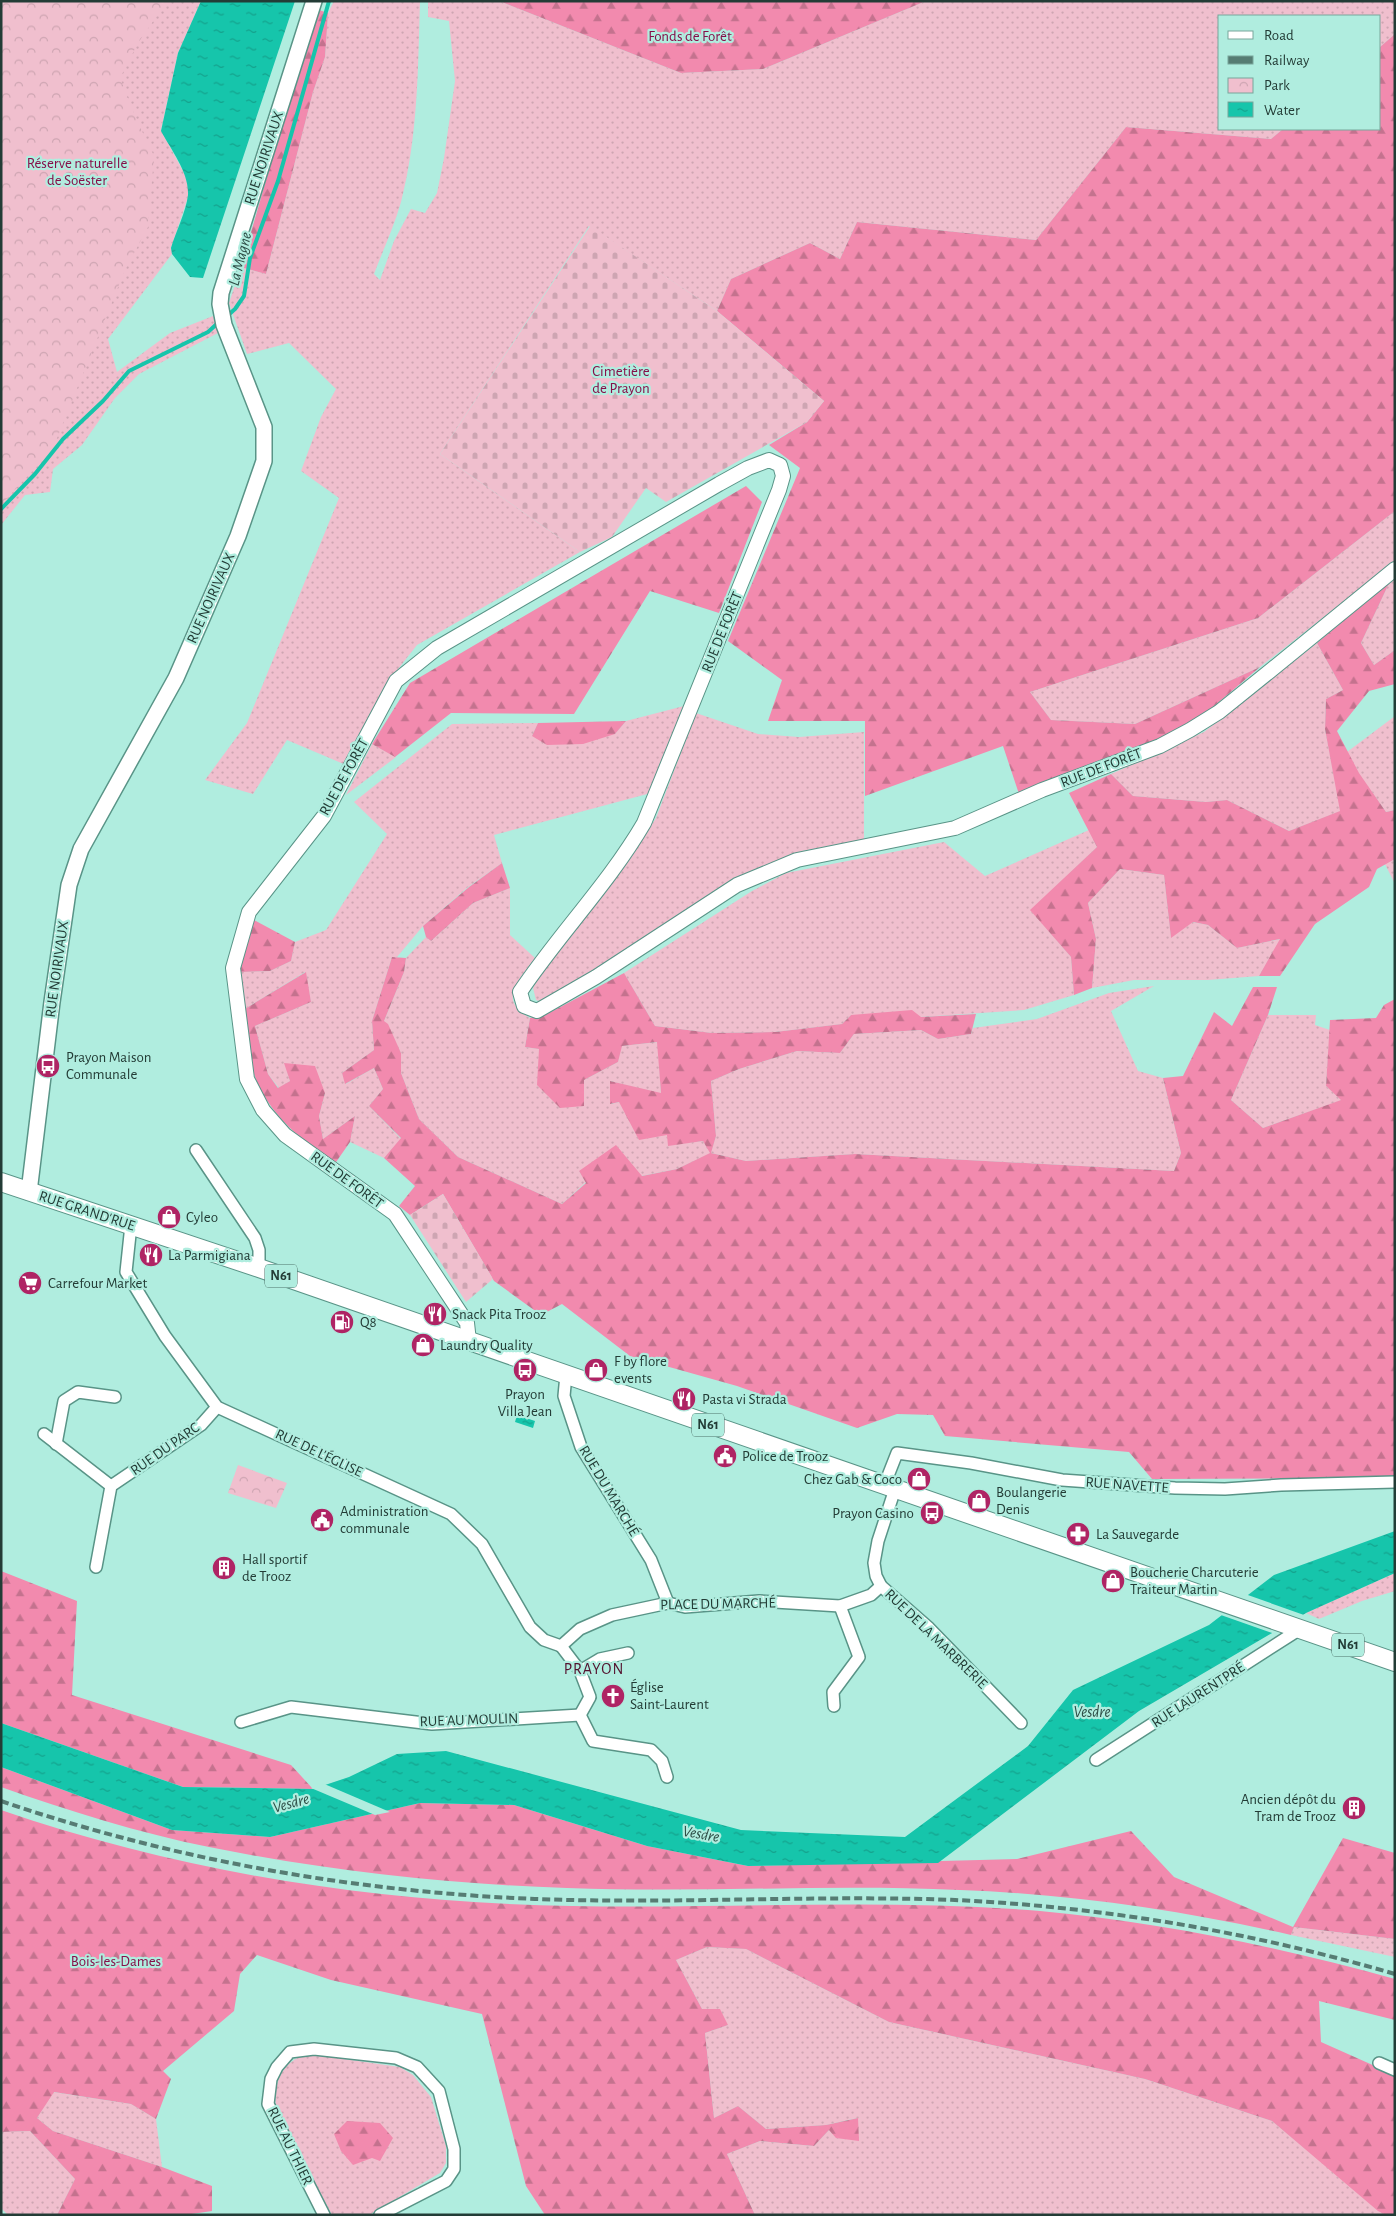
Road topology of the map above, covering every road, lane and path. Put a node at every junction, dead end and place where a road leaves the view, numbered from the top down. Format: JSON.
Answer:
{"nodes":[{"id":1,"x":314,"y":1,"type":"edge"},
{"id":2,"x":1395,"y":568,"type":"edge"},
{"id":3,"x":196,"y":1150,"type":"dead end"},
{"id":4,"x":1,"y":1182,"type":"edge"},
{"id":5,"x":29,"y":1192,"type":"junction"},
{"id":6,"x":131,"y":1225,"type":"junction"},
{"id":7,"x":259,"y":1268,"type":"junction"},
{"id":8,"x":469,"y":1341,"type":"junction"},
{"id":9,"x":566,"y":1375,"type":"junction"},
{"id":10,"x":115,"y":1397,"type":"dead end"},
{"id":11,"x":217,"y":1408,"type":"junction"},
{"id":12,"x":44,"y":1434,"type":"dead end"},
{"id":13,"x":56,"y":1444,"type":"junction"},
{"id":14,"x":1395,"y":1482,"type":"edge"},
{"id":15,"x":111,"y":1486,"type":"junction"},
{"id":16,"x":890,"y":1487,"type":"junction"},
{"id":17,"x":96,"y":1567,"type":"dead end"},
{"id":18,"x":881,"y":1586,"type":"junction"},
{"id":19,"x":668,"y":1602,"type":"junction"},
{"id":20,"x":840,"y":1606,"type":"junction"},
{"id":21,"x":1295,"y":1627,"type":"junction"},
{"id":22,"x":561,"y":1646,"type":"junction"},
{"id":23,"x":628,"y":1653,"type":"dead end"},
{"id":24,"x":1395,"y":1662,"type":"edge"},
{"id":25,"x":580,"y":1671,"type":"junction"},
{"id":26,"x":834,"y":1706,"type":"dead end"},
{"id":27,"x":580,"y":1715,"type":"junction"},
{"id":28,"x":241,"y":1722,"type":"dead end"},
{"id":29,"x":1020,"y":1723,"type":"dead end"},
{"id":30,"x":1096,"y":1760,"type":"dead end"},
{"id":31,"x":667,"y":1777,"type":"dead end"},
{"id":32,"x":1379,"y":2063,"type":"dead end"},
{"id":33,"x":1395,"y":2070,"type":"edge"},
{"id":34,"x":324,"y":2215,"type":"edge"},
{"id":35,"x":380,"y":2215,"type":"edge"}],
"edges":[{"from":1,"to":5,"type":"main road","name":"RUE NOIRIVAUX"},
{"from":2,"to":8,"type":"street","name":"RUE DE FORÊT"},
{"from":3,"to":7,"type":"street"},
{"from":4,"to":5,"type":"main road","name":"RUE GRAND'RUE","number":"N61"},
{"from":5,"to":6,"type":"main road","name":"RUE GRAND'RUE","number":"N61"},
{"from":6,"to":7,"type":"main road","name":"RUE GRAND'RUE","number":"N61"},
{"from":6,"to":11,"type":"street","name":"RUE DE L'ÉGLISE"},
{"from":7,"to":8,"type":"main road","name":"RUE GRAND'RUE","number":"N61"},
{"from":8,"to":9,"type":"main road","name":"RUE GRAND'RUE","number":"N61"},
{"from":9,"to":16,"type":"main road","name":"RUE GRAND'RUE","number":"N61"},
{"from":9,"to":19,"type":"street","name":"RUE DU MARCHÉ"},
{"from":10,"to":13,"type":"street"},
{"from":11,"to":15,"type":"street","name":"RUE DU PARC"},
{"from":11,"to":22,"type":"street","name":"RUE DE L'ÉGLISE"},
{"from":12,"to":13,"type":"street"},
{"from":13,"to":15,"type":"street"},
{"from":14,"to":16,"type":"street","name":"RUE NAVETTE"},
{"from":15,"to":17,"type":"street"},
{"from":16,"to":18,"type":"street","name":"RUE DE LA MARBRERIE"},
{"from":16,"to":21,"type":"main road","name":"RUE GRAND'RUE","number":"N61"},
{"from":18,"to":20,"type":"street","name":"PLACE DU MARCHÉ"},
{"from":18,"to":29,"type":"street","name":"RUE DE LA MARBRERIE"},
{"from":19,"to":20,"type":"street","name":"PLACE DU MARCHÉ"},
{"from":19,"to":22,"type":"street","name":"PLACE DU MARCHÉ"},
{"from":20,"to":26,"type":"street"},
{"from":21,"to":24,"type":"main road","name":"RUE GRAND'RUE","number":"N61"},
{"from":21,"to":30,"type":"street","name":"RUE LAURENTPRÉ"},
{"from":22,"to":25,"type":"street"},
{"from":23,"to":25,"type":"street"},
{"from":25,"to":27,"type":"street"},
{"from":27,"to":28,"type":"street","name":"RUE AU MOULIN"},
{"from":27,"to":31,"type":"street"},
{"from":32,"to":33,"type":"street"},
{"from":34,"to":35,"type":"street","name":"RUE AU THIER"}]}
